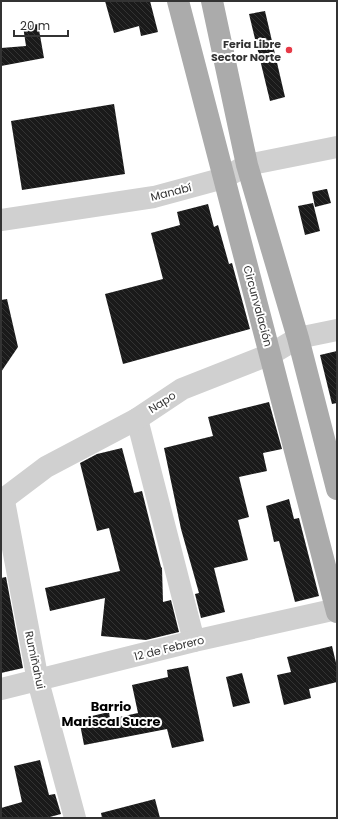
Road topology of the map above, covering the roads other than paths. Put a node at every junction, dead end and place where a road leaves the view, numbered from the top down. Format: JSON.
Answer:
{"nodes":[{"id":1,"x":178,"y":1,"type":"edge"},
{"id":2,"x":212,"y":1,"type":"edge"},
{"id":3,"x":337,"y":147,"type":"edge"},
{"id":4,"x":247,"y":165,"type":"junction"},
{"id":5,"x":224,"y":178,"type":"junction"},
{"id":6,"x":1,"y":220,"type":"edge"},
{"id":7,"x":337,"y":330,"type":"edge"},
{"id":8,"x":298,"y":338,"type":"junction"},
{"id":9,"x":271,"y":354,"type":"junction"},
{"id":10,"x":137,"y":419,"type":"junction"},
{"id":11,"x":337,"y":489,"type":"edge"},
{"id":12,"x":2,"y":501,"type":"edge"},
{"id":13,"x":337,"y":610,"type":"edge"},
{"id":14,"x":194,"y":641,"type":"junction"},
{"id":15,"x":38,"y":681,"type":"junction"},
{"id":16,"x":1,"y":689,"type":"edge"},
{"id":17,"x":75,"y":818,"type":"edge"}],
"edges":[{"from":1,"to":5,"type":"main road","name":"Circunvalación"},
{"from":2,"to":4,"type":"main road"},
{"from":3,"to":4,"type":"street","name":"Manabí"},
{"from":4,"to":5,"type":"street","name":"Manabí"},
{"from":4,"to":8,"type":"main road"},
{"from":5,"to":6,"type":"street","name":"Manabí"},
{"from":5,"to":9,"type":"main road","name":"Circunvalación"},
{"from":7,"to":8,"type":"street","name":"Napo"},
{"from":8,"to":9,"type":"street","name":"Napo"},
{"from":8,"to":11,"type":"main road"},
{"from":9,"to":10,"type":"street","name":"Napo"},
{"from":9,"to":13,"type":"main road","name":"Circunvalación"},
{"from":10,"to":12,"type":"street","name":"Napo"},
{"from":10,"to":14,"type":"street"},
{"from":12,"to":15,"type":"street","name":"Rumiñahui"},
{"from":13,"to":14,"type":"street","name":"12 de Febrero"},
{"from":14,"to":15,"type":"street","name":"12 de Febrero"},
{"from":15,"to":16,"type":"street","name":"12 de Febrero"},
{"from":15,"to":17,"type":"street","name":"Rumiñahui"}]}
